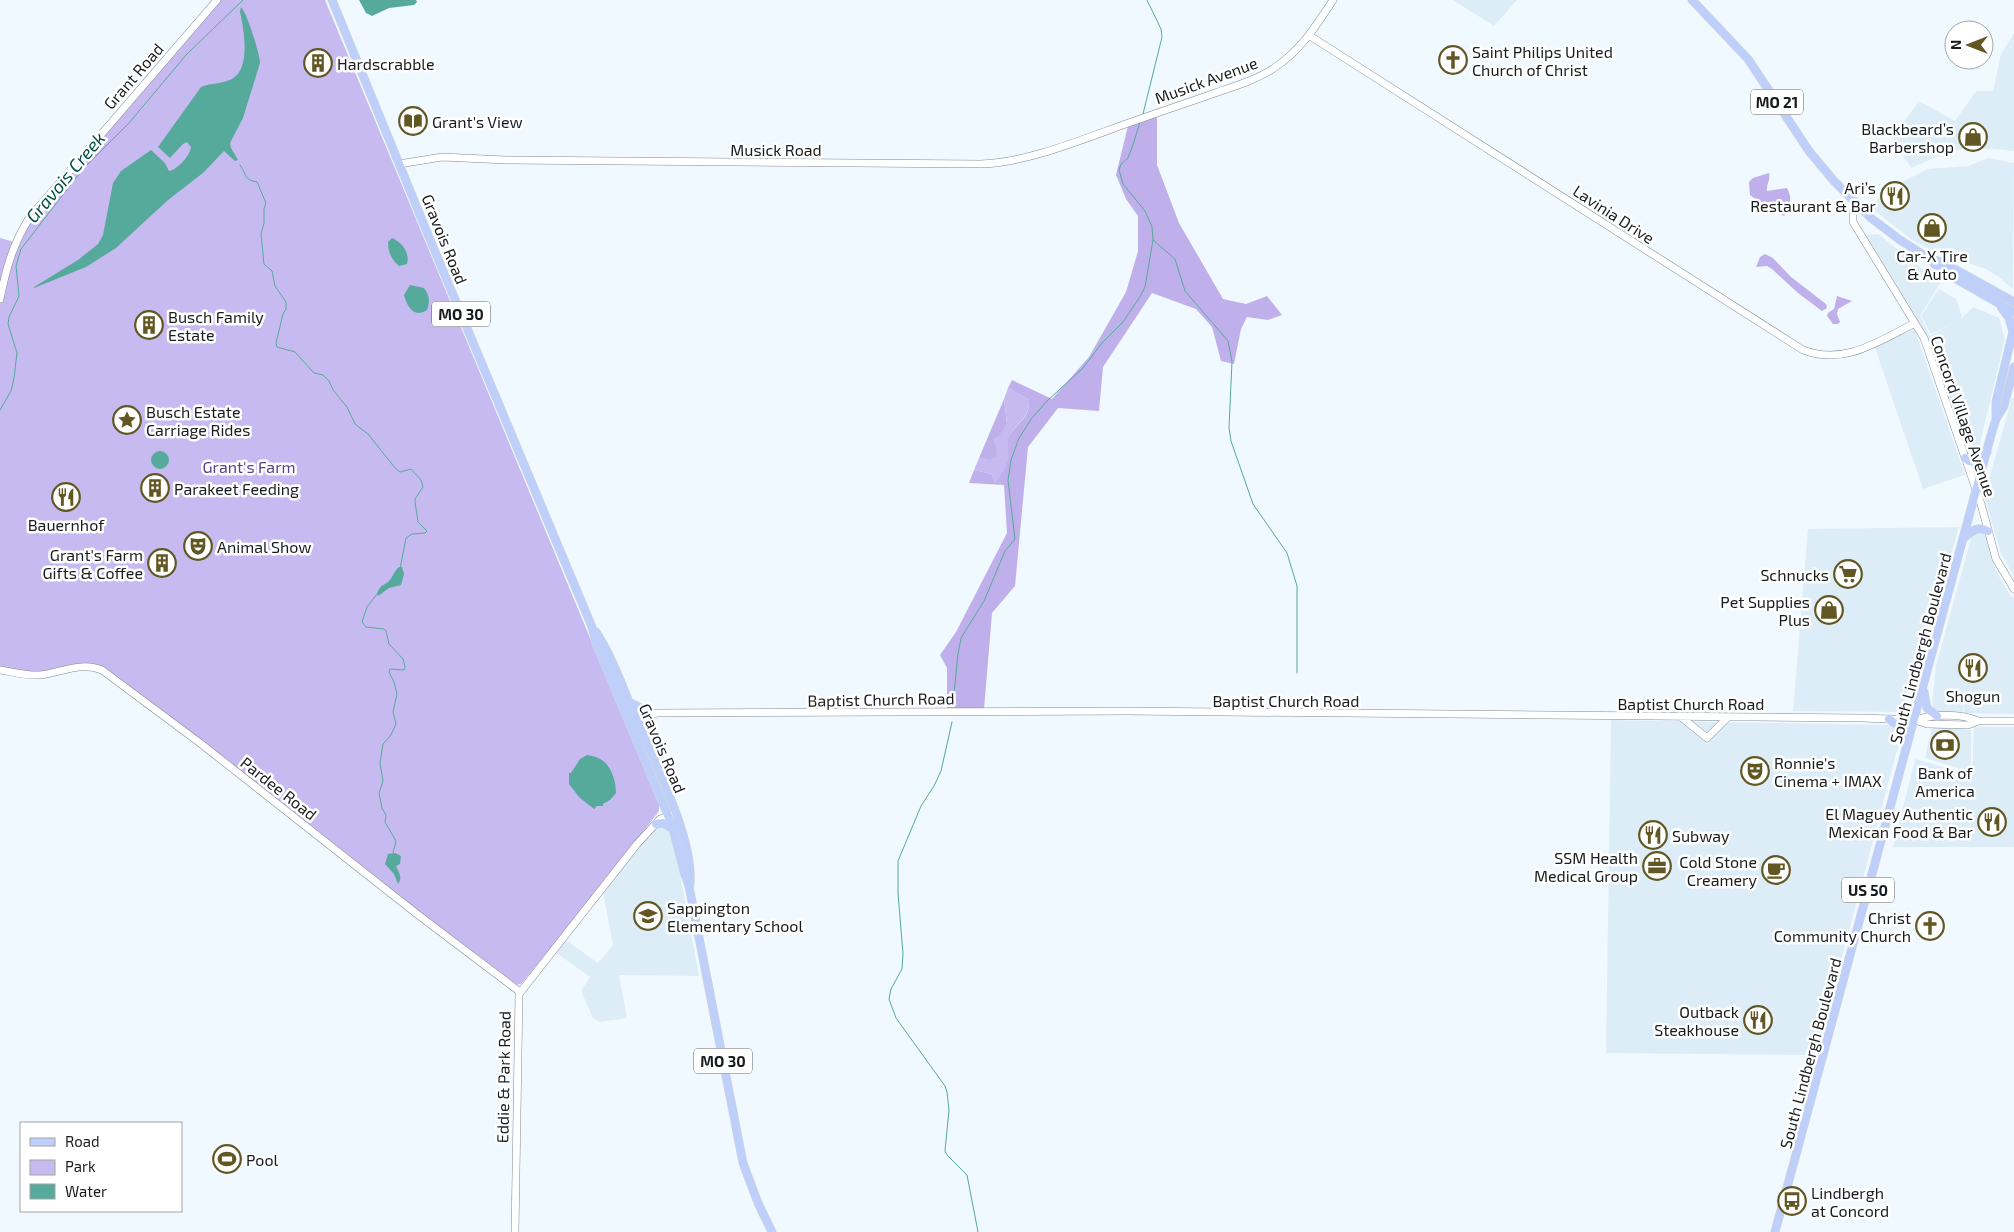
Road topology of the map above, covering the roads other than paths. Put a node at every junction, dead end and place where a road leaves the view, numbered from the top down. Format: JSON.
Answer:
{"nodes":[{"id":1,"x":217,"y":0,"type":"edge"},
{"id":2,"x":332,"y":0,"type":"edge"},
{"id":3,"x":1333,"y":0,"type":"edge"},
{"id":4,"x":1692,"y":0,"type":"edge"},
{"id":5,"x":1310,"y":36,"type":"junction"},
{"id":6,"x":1147,"y":116,"type":"joint"},
{"id":7,"x":399,"y":164,"type":"junction"},
{"id":8,"x":1858,"y":206,"type":"junction"},
{"id":9,"x":1930,"y":259,"type":"junction"},
{"id":10,"x":2014,"y":295,"type":"edge"},
{"id":11,"x":2005,"y":297,"type":"junction"},
{"id":12,"x":0,"y":299,"type":"edge"},
{"id":13,"x":2014,"y":302,"type":"edge"},
{"id":14,"x":1999,"y":303,"type":"junction"},
{"id":15,"x":2014,"y":312,"type":"edge"},
{"id":16,"x":1915,"y":323,"type":"junction"},
{"id":17,"x":2013,"y":329,"type":"edge"},
{"id":18,"x":2014,"y":367,"type":"edge"},
{"id":19,"x":1996,"y":419,"type":"junction"},
{"id":20,"x":1987,"y":452,"type":"junction"},
{"id":21,"x":1965,"y":458,"type":"junction"},
{"id":22,"x":1977,"y":493,"type":"junction"},
{"id":23,"x":1988,"y":531,"type":"junction"},
{"id":24,"x":1965,"y":537,"type":"junction"},
{"id":25,"x":2014,"y":589,"type":"edge"},
{"id":26,"x":592,"y":626,"type":"junction"},
{"id":27,"x":0,"y":670,"type":"edge"},
{"id":28,"x":1923,"y":690,"type":"junction"},
{"id":29,"x":629,"y":702,"type":"junction"},
{"id":30,"x":647,"y":713,"type":"junction"},
{"id":31,"x":1936,"y":716,"type":"junction"},
{"id":32,"x":631,"y":717,"type":"junction"},
{"id":33,"x":1681,"y":717,"type":"junction"},
{"id":34,"x":1728,"y":717,"type":"junction"},
{"id":35,"x":1890,"y":719,"type":"junction"},
{"id":36,"x":1915,"y":720,"type":"junction"},
{"id":37,"x":1978,"y":721,"type":"junction"},
{"id":38,"x":2014,"y":721,"type":"edge"},
{"id":39,"x":641,"y":730,"type":"junction"},
{"id":40,"x":1907,"y":748,"type":"junction"},
{"id":41,"x":671,"y":813,"type":"junction"},
{"id":42,"x":656,"y":824,"type":"junction"},
{"id":43,"x":673,"y":829,"type":"junction"},
{"id":44,"x":637,"y":844,"type":"junction"},
{"id":45,"x":690,"y":886,"type":"junction"},
{"id":46,"x":520,"y":992,"type":"junction"},
{"id":47,"x":515,"y":1232,"type":"edge"},
{"id":48,"x":772,"y":1232,"type":"edge"},
{"id":49,"x":1775,"y":1232,"type":"edge"}],
"edges":[{"from":1,"to":12,"type":"street","name":"Grant Road"},
{"from":2,"to":7,"type":"main road","name":"Gravois Road","number":"MO 30"},
{"from":3,"to":5,"type":"street","name":"Musick Avenue"},
{"from":4,"to":8,"type":"main road","number":"MO 21"},
{"from":5,"to":6,"type":"street","name":"Musick Avenue"},
{"from":5,"to":16,"type":"street","name":"Lavinia Drive"},
{"from":6,"to":7,"type":"street","name":"Musick Road"},
{"from":7,"to":26,"type":"main road","name":"Gravois Road","number":"MO 30"},
{"from":8,"to":9,"type":"main road","number":"MO 21"},
{"from":8,"to":16,"type":"street","name":"Concord Village Avenue"},
{"from":9,"to":11,"type":"main road","number":"MO 21"},
{"from":9,"to":14,"type":"main road","number":"MO 21"},
{"from":10,"to":11,"type":"main road"},
{"from":11,"to":13,"type":"main road","number":"MO 21"},
{"from":14,"to":15,"type":"main road","number":"MO 21"},
{"from":14,"to":17,"type":"main road"},
{"from":16,"to":21,"type":"street","name":"Concord Village Avenue"},
{"from":17,"to":19,"type":"main road","name":"South Lindbergh Boulevard","number":"US 50"},
{"from":18,"to":19,"type":"main road","name":"South Lindbergh Boulevard","number":"US 50"},
{"from":19,"to":20,"type":"main road","name":"South Lindbergh Boulevard","number":"US 50"},
{"from":20,"to":21,"type":"main road"},
{"from":20,"to":22,"type":"main road","name":"South Lindbergh Boulevard","number":"US 50"},
{"from":21,"to":22,"type":"street","name":"Concord Village Avenue"},
{"from":22,"to":23,"type":"street","name":"Concord Village Avenue"},
{"from":22,"to":24,"type":"main road","name":"South Lindbergh Boulevard","number":"US 50"},
{"from":23,"to":24,"type":"main road"},
{"from":23,"to":25,"type":"street","name":"Concord Village Avenue"},
{"from":24,"to":28,"type":"main road","name":"South Lindbergh Boulevard","number":"US 50"},
{"from":26,"to":29,"type":"main road","name":"Gravois Road","number":"MO 30"},
{"from":26,"to":32,"type":"main road","name":"Gravois Road","number":"MO 30"},
{"from":27,"to":46,"type":"street","name":"Pardee Road"},
{"from":28,"to":31,"type":"main road"},
{"from":28,"to":36,"type":"main road","name":"South Lindbergh Boulevard","number":"US 50"},
{"from":29,"to":30,"type":"main road"},
{"from":29,"to":32,"type":"main road","name":"Gravois Road","number":"MO 30"},
{"from":30,"to":32,"type":"street","name":"Baptist Church Road"},
{"from":30,"to":33,"type":"street","name":"Baptist Church Road"},
{"from":30,"to":39,"type":"main road"},
{"from":31,"to":36,"type":"street","name":"Baptist Church Road"},
{"from":31,"to":37,"type":"street","name":"Baptist Church Road"},
{"from":32,"to":39,"type":"main road","name":"Gravois Road","number":"MO 30"},
{"from":32,"to":41,"type":"main road","name":"Gravois Road","number":"MO 30"},
{"from":33,"to":34,"type":"street","name":"Baptist Church Road"},
{"from":33,"to":34,"type":"street"},
{"from":34,"to":35,"type":"street","name":"Baptist Church Road"},
{"from":35,"to":36,"type":"street","name":"Baptist Church Road"},
{"from":35,"to":40,"type":"main road"},
{"from":36,"to":37,"type":"street","name":"Baptist Church Road"},
{"from":36,"to":40,"type":"main road","name":"South Lindbergh Boulevard","number":"US 50"},
{"from":37,"to":38,"type":"street","name":"Baptist Church Road"},
{"from":39,"to":41,"type":"main road","name":"Gravois Road","number":"MO 30"},
{"from":40,"to":49,"type":"main road","name":"South Lindbergh Boulevard","number":"US 50"},
{"from":41,"to":42,"type":"street","name":"Eddie & Park Road"},
{"from":41,"to":43,"type":"main road","name":"Gravois Road","number":"MO 30"},
{"from":41,"to":44,"type":"street","name":"Eddie & Park Road"},
{"from":41,"to":45,"type":"main road","name":"Gravois Road","number":"MO 30"},
{"from":42,"to":43,"type":"main road"},
{"from":42,"to":44,"type":"street","name":"Eddie & Park Road"},
{"from":43,"to":45,"type":"main road","name":"Gravois Road","number":"MO 30"},
{"from":44,"to":46,"type":"street","name":"Eddie & Park Road"},
{"from":45,"to":48,"type":"main road","name":"Gravois Road","number":"MO 30"},
{"from":46,"to":47,"type":"street","name":"Eddie & Park Road"}]}
